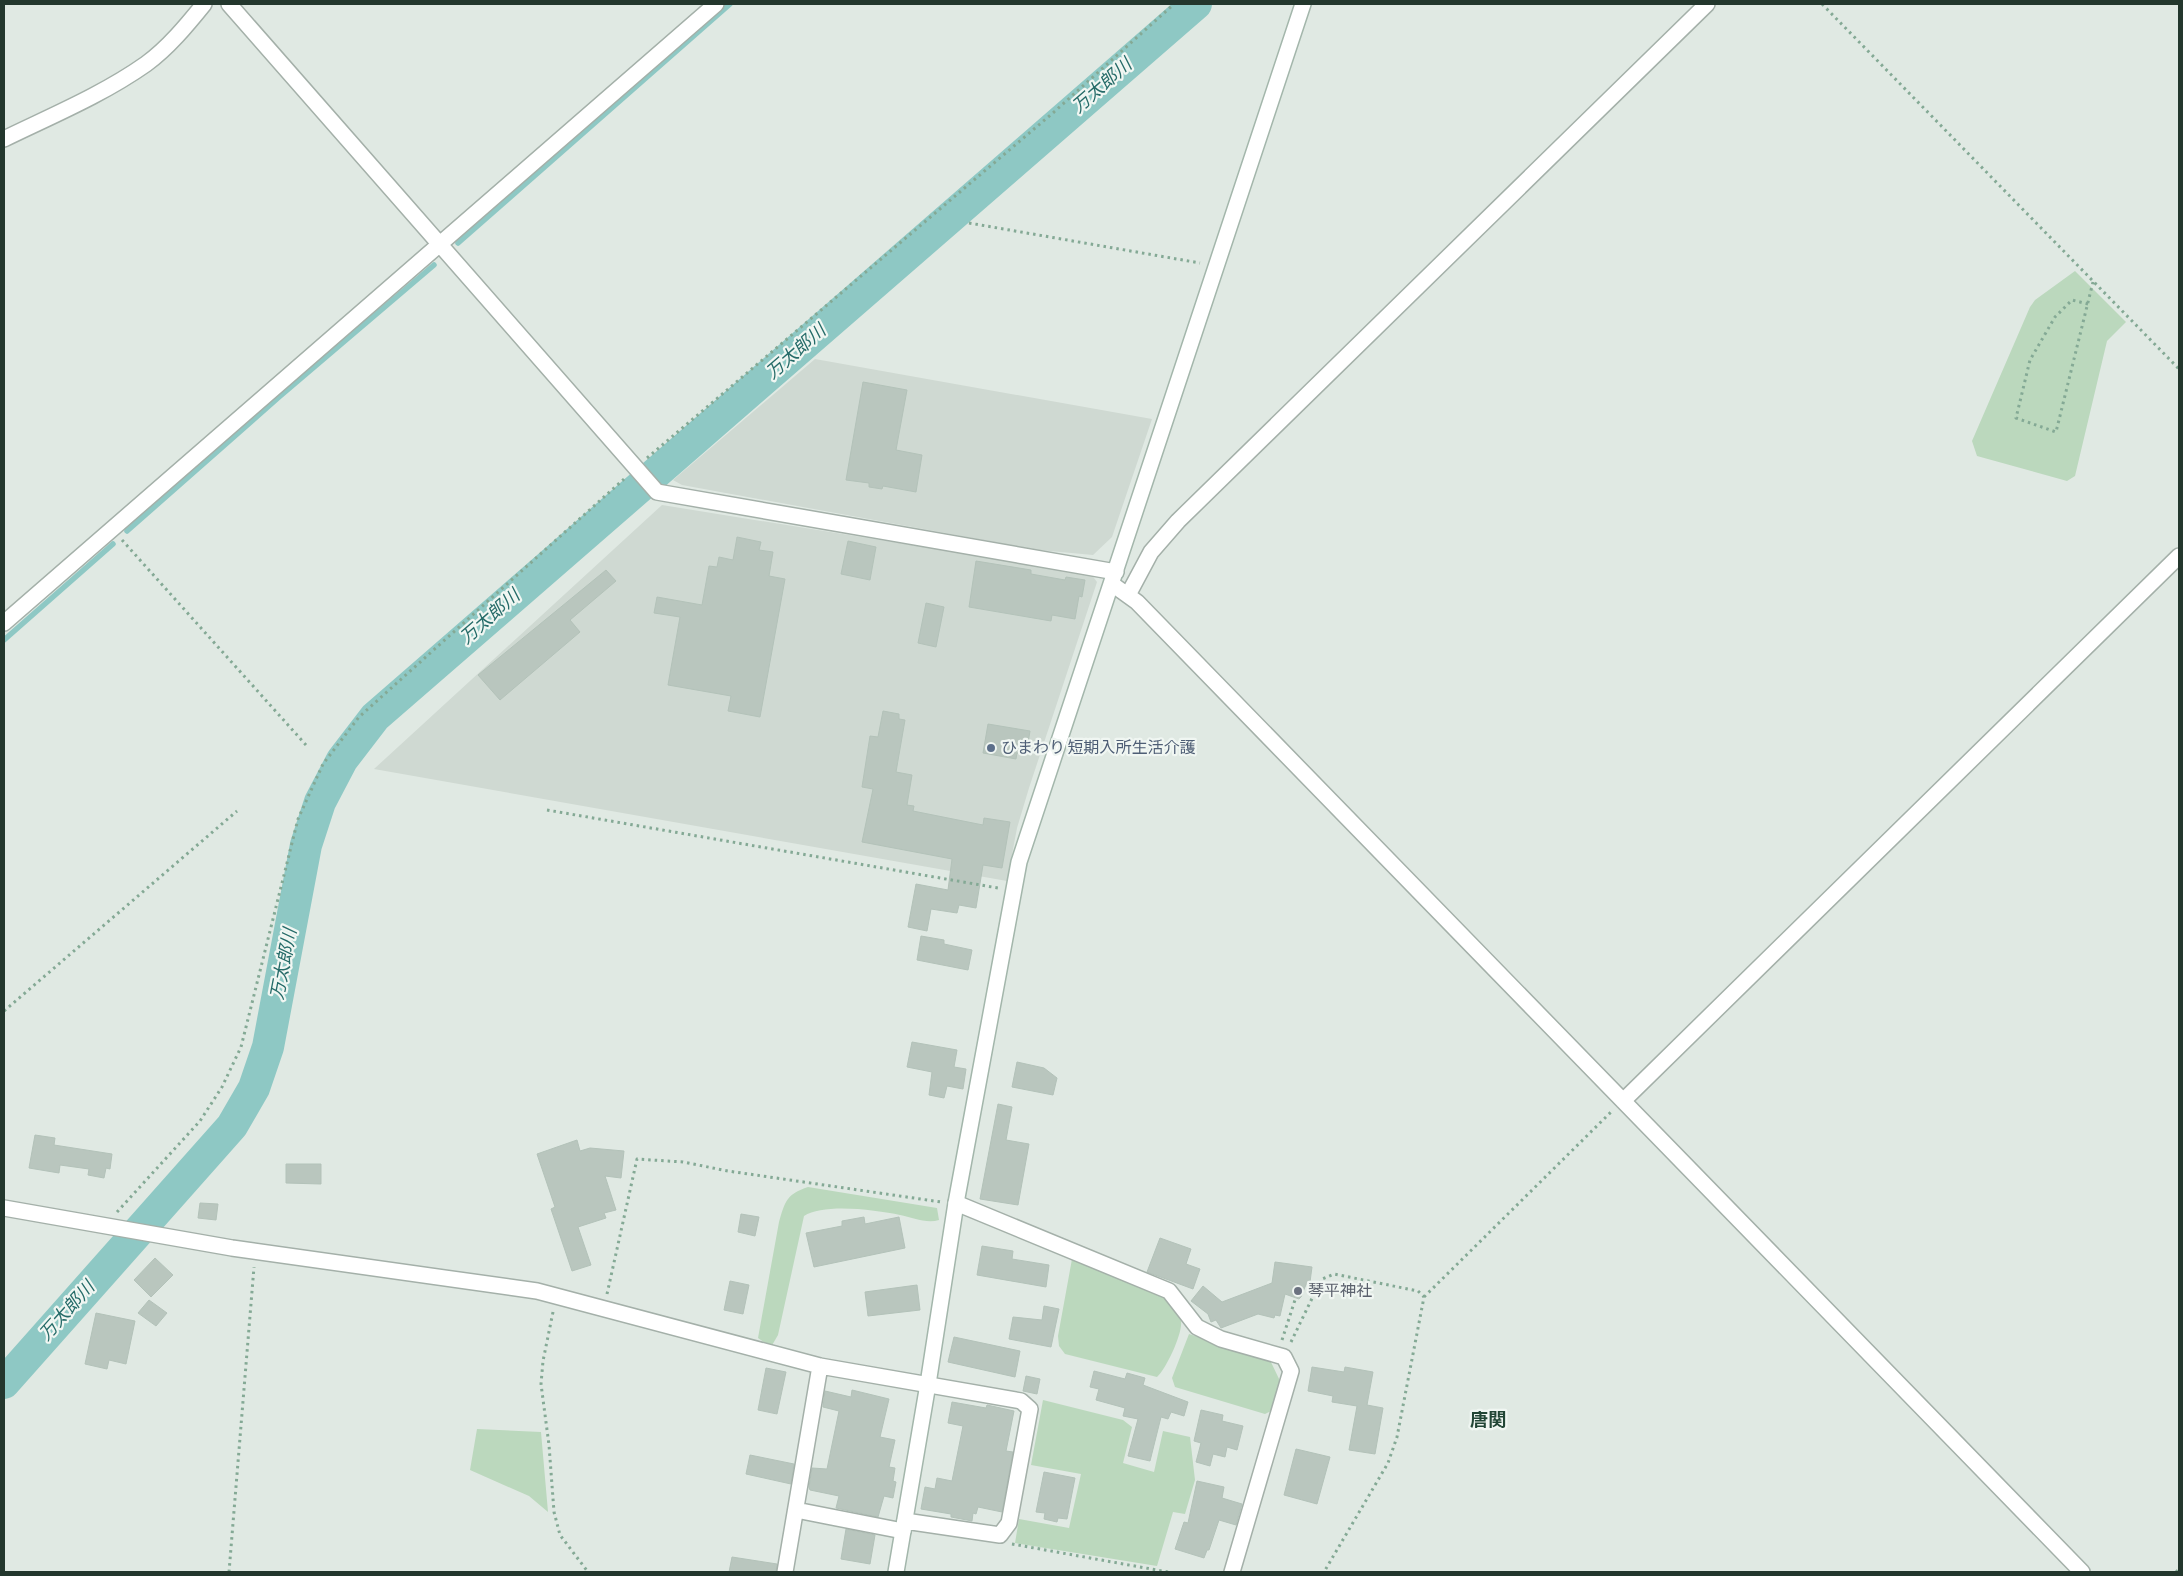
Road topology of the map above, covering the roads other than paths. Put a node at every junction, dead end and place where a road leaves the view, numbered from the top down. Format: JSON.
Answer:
{"nodes":[{"id":1,"x":204,"y":4,"type":"edge"},
{"id":2,"x":229,"y":4,"type":"edge"},
{"id":3,"x":716,"y":4,"type":"edge"},
{"id":4,"x":1304,"y":4,"type":"edge"},
{"id":5,"x":1707,"y":4,"type":"edge"},
{"id":6,"x":4,"y":139,"type":"edge"},
{"id":7,"x":438,"y":245,"type":"junction"},
{"id":8,"x":2179,"y":556,"type":"edge"},
{"id":9,"x":1114,"y":578,"type":"junction"},
{"id":10,"x":1128,"y":595,"type":"junction"},
{"id":11,"x":4,"y":623,"type":"edge"},
{"id":12,"x":1623,"y":1101,"type":"junction"},
{"id":13,"x":956,"y":1203,"type":"junction"},
{"id":14,"x":4,"y":1208,"type":"edge"},
{"id":15,"x":820,"y":1366,"type":"junction"},
{"id":16,"x":928,"y":1384,"type":"junction"},
{"id":17,"x":796,"y":1510,"type":"junction"},
{"id":18,"x":904,"y":1526,"type":"junction"},
{"id":19,"x":785,"y":1572,"type":"edge"},
{"id":20,"x":896,"y":1572,"type":"edge"},
{"id":21,"x":1232,"y":1572,"type":"edge"},
{"id":22,"x":2082,"y":1572,"type":"edge"}],
"edges":[{"from":1,"to":6,"type":"street"},
{"from":2,"to":7,"type":"street"},
{"from":3,"to":7,"type":"street"},
{"from":4,"to":9,"type":"street"},
{"from":5,"to":10,"type":"street"},
{"from":7,"to":9,"type":"street"},
{"from":7,"to":11,"type":"street"},
{"from":8,"to":12,"type":"street"},
{"from":9,"to":10,"type":"street"},
{"from":9,"to":13,"type":"street"},
{"from":10,"to":12,"type":"street"},
{"from":12,"to":22,"type":"street"},
{"from":13,"to":16,"type":"street"},
{"from":13,"to":21,"type":"street"},
{"from":14,"to":15,"type":"street"},
{"from":15,"to":16,"type":"street"},
{"from":15,"to":17,"type":"street"},
{"from":16,"to":18,"type":"street"},
{"from":16,"to":18,"type":"street"},
{"from":17,"to":18,"type":"street"},
{"from":17,"to":19,"type":"street"},
{"from":18,"to":20,"type":"street"}]}
